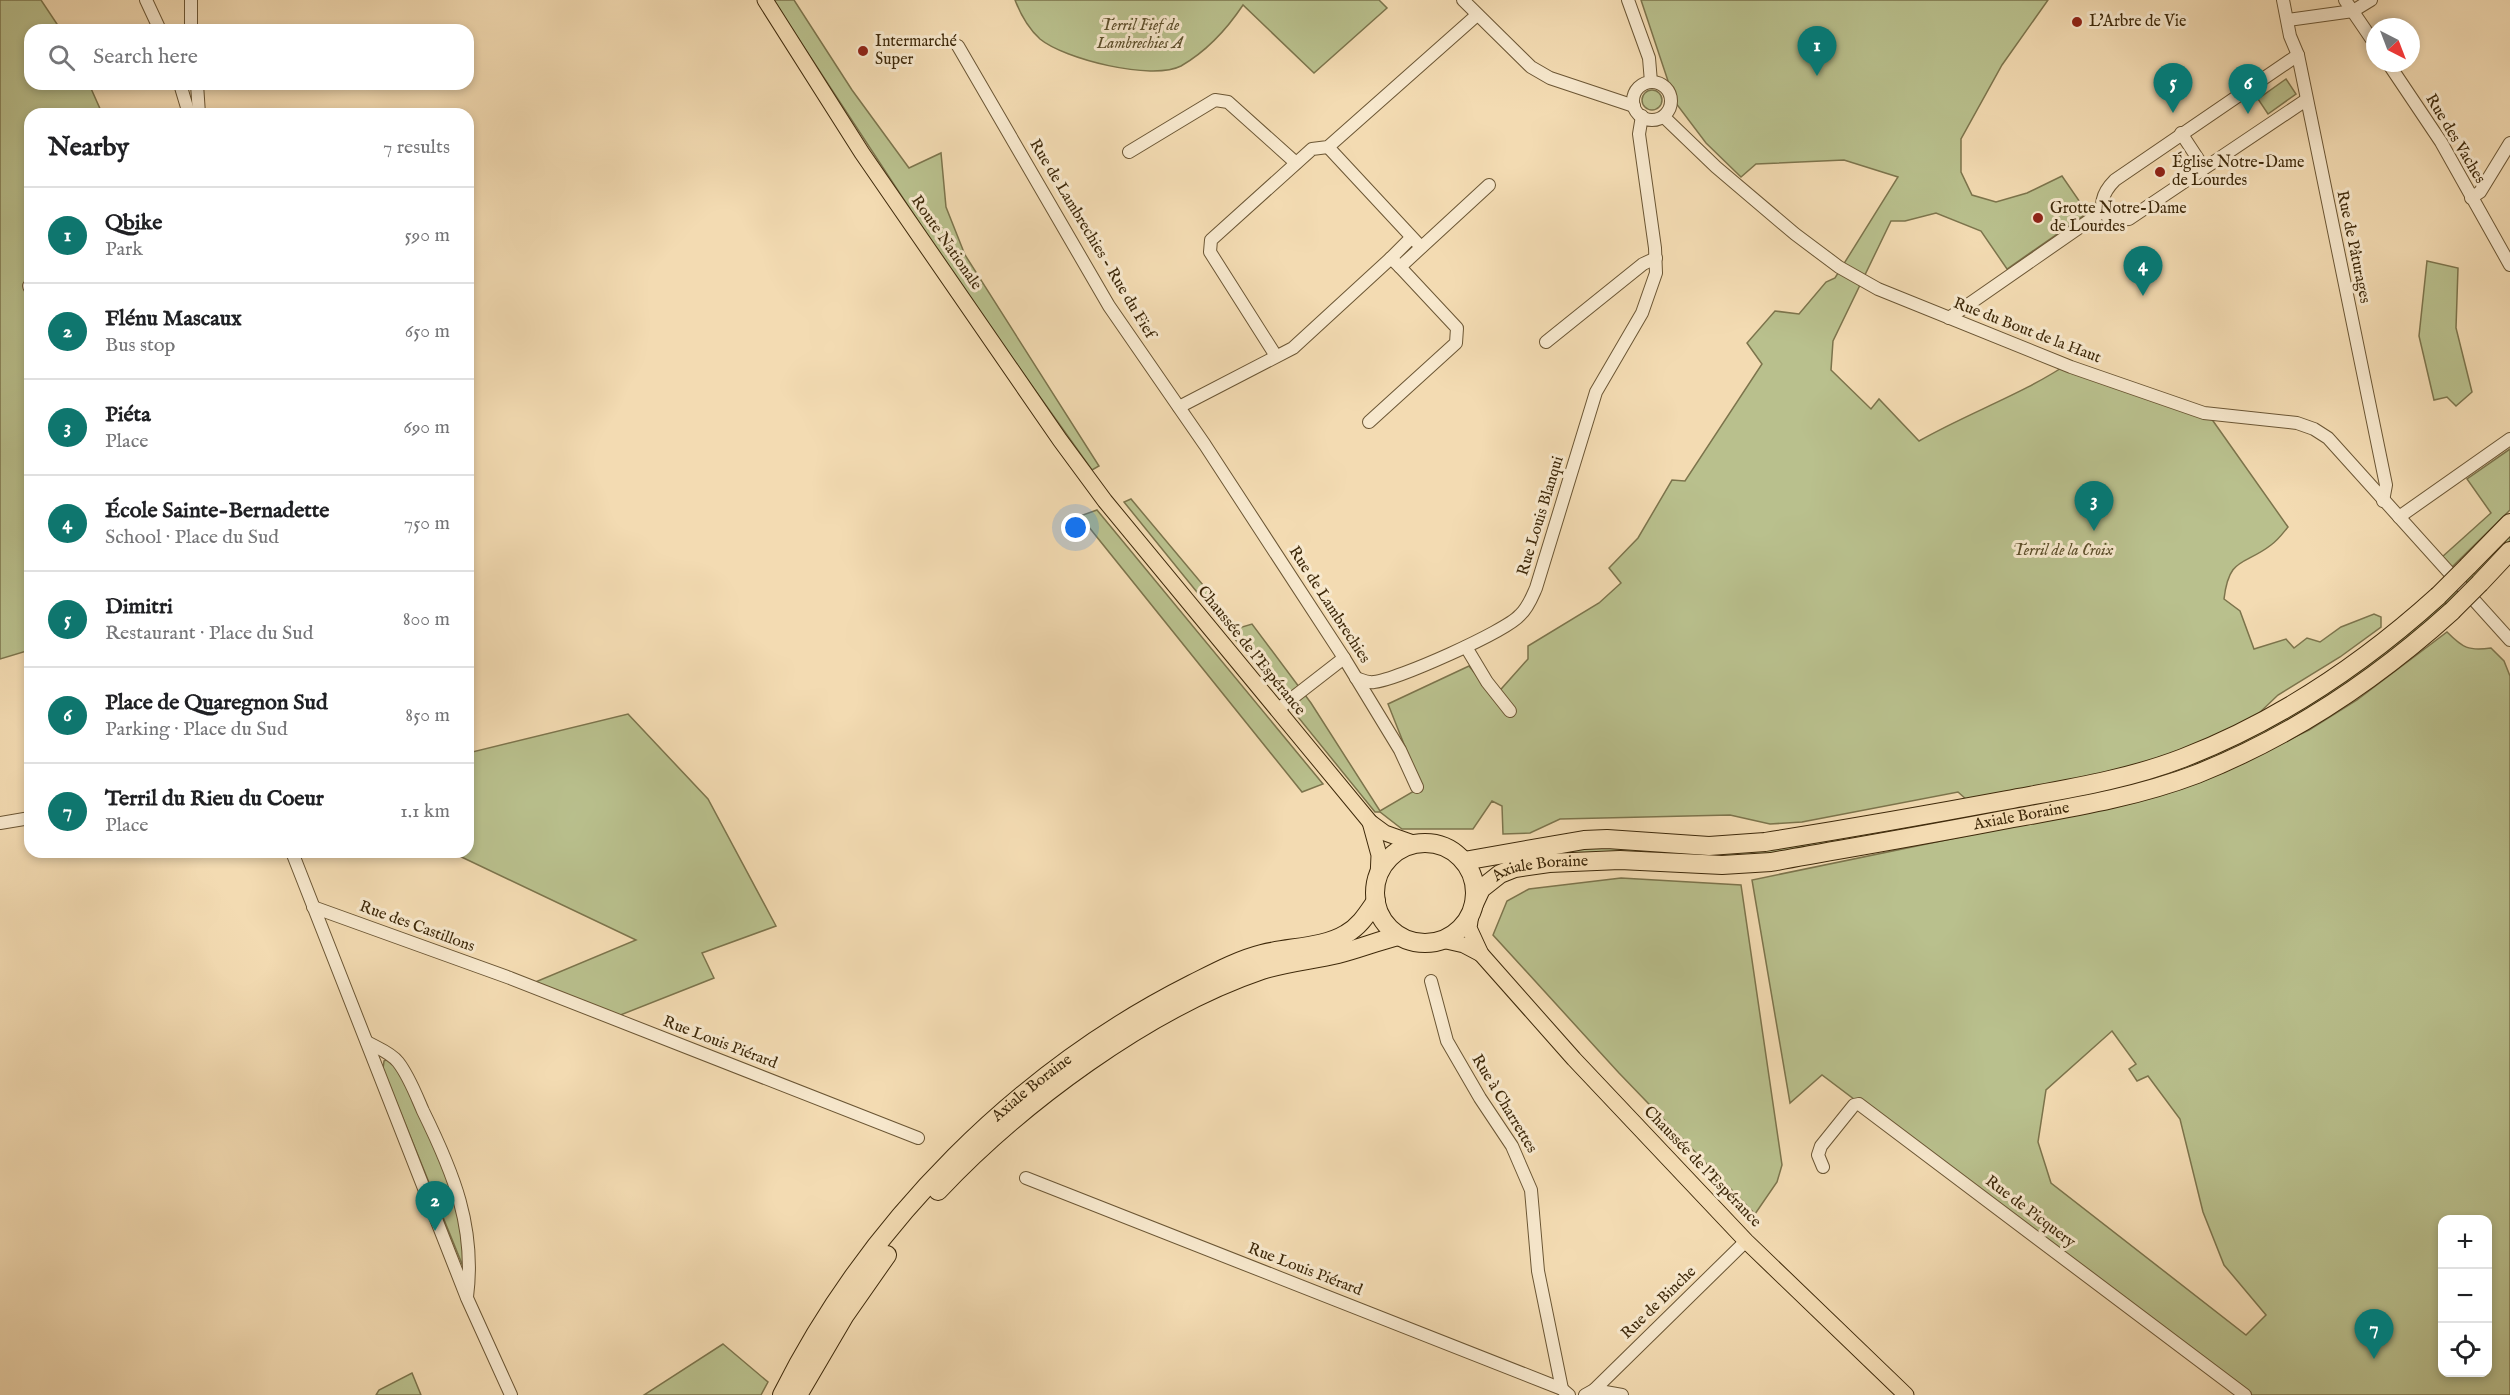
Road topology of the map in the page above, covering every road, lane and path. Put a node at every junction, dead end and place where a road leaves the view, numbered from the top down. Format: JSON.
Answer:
{"nodes":[{"id":1,"x":146,"y":0,"type":"edge"},
{"id":2,"x":191,"y":0,"type":"edge"},
{"id":3,"x":765,"y":0,"type":"edge"},
{"id":4,"x":1462,"y":0,"type":"edge"},
{"id":5,"x":1629,"y":0,"type":"edge"},
{"id":6,"x":2283,"y":0,"type":"edge"},
{"id":7,"x":2345,"y":0,"type":"edge"},
{"id":8,"x":2371,"y":0,"type":"edge"},
{"id":9,"x":2353,"y":11,"type":"junction"},
{"id":10,"x":1477,"y":15,"type":"junction"},
{"id":11,"x":2288,"y":20,"type":"junction"},
{"id":12,"x":157,"y":24,"type":"edge"},
{"id":13,"x":191,"y":24,"type":"edge"},
{"id":14,"x":2366,"y":30,"type":"edge"},
{"id":15,"x":958,"y":46,"type":"dead end"},
{"id":16,"x":2298,"y":55,"type":"junction"},
{"id":17,"x":2394,"y":72,"type":"edge"},
{"id":18,"x":1651,"y":82,"type":"junction"},
{"id":19,"x":182,"y":90,"type":"edge"},
{"id":20,"x":196,"y":90,"type":"edge"},
{"id":21,"x":2306,"y":100,"type":"junction"},
{"id":22,"x":187,"y":108,"type":"edge"},
{"id":23,"x":198,"y":108,"type":"edge"},
{"id":24,"x":1638,"y":111,"type":"junction"},
{"id":25,"x":1664,"y":117,"type":"junction"},
{"id":26,"x":2181,"y":134,"type":"junction"},
{"id":27,"x":2510,"y":143,"type":"edge"},
{"id":28,"x":1328,"y":147,"type":"junction"},
{"id":29,"x":1129,"y":152,"type":"dead end"},
{"id":30,"x":1296,"y":163,"type":"junction"},
{"id":31,"x":2204,"y":168,"type":"junction"},
{"id":32,"x":1489,"y":185,"type":"dead end"},
{"id":33,"x":2471,"y":198,"type":"junction"},
{"id":34,"x":2103,"y":211,"type":"junction"},
{"id":35,"x":1411,"y":238,"type":"junction"},
{"id":36,"x":1421,"y":247,"type":"junction"},
{"id":37,"x":1391,"y":258,"type":"junction"},
{"id":38,"x":1656,"y":258,"type":"junction"},
{"id":39,"x":2510,"y":266,"type":"edge"},
{"id":40,"x":1400,"y":267,"type":"junction"},
{"id":41,"x":1948,"y":318,"type":"junction"},
{"id":42,"x":1546,"y":342,"type":"dead end"},
{"id":43,"x":1276,"y":356,"type":"junction"},
{"id":44,"x":1179,"y":407,"type":"junction"},
{"id":45,"x":1368,"y":422,"type":"dead end"},
{"id":46,"x":2510,"y":439,"type":"edge"},
{"id":47,"x":1205,"y":445,"type":"joint"},
{"id":48,"x":1105,"y":501,"type":"joint"},
{"id":49,"x":2383,"y":501,"type":"junction"},
{"id":50,"x":2399,"y":517,"type":"junction"},
{"id":51,"x":2510,"y":523,"type":"edge"},
{"id":52,"x":2510,"y":551,"type":"edge"},
{"id":53,"x":2510,"y":640,"type":"edge"},
{"id":54,"x":1466,"y":647,"type":"junction"},
{"id":55,"x":1344,"y":657,"type":"junction"},
{"id":56,"x":1356,"y":678,"type":"junction"},
{"id":57,"x":1277,"y":710,"type":"junction"},
{"id":58,"x":1510,"y":711,"type":"dead end"},
{"id":59,"x":1417,"y":787,"type":"dead end"},
{"id":60,"x":24,"y":819,"type":"edge"},
{"id":61,"x":1370,"y":822,"type":"junction"},
{"id":62,"x":0,"y":823,"type":"edge"},
{"id":63,"x":1416,"y":844,"type":"junction"},
{"id":64,"x":294,"y":858,"type":"edge"},
{"id":65,"x":1464,"y":861,"type":"junction"},
{"id":66,"x":1378,"y":878,"type":"junction"},
{"id":67,"x":1376,"y":901,"type":"junction"},
{"id":68,"x":313,"y":907,"type":"junction"},
{"id":69,"x":1472,"y":909,"type":"junction"},
{"id":70,"x":1398,"y":936,"type":"junction"},
{"id":71,"x":1442,"y":940,"type":"junction"},
{"id":72,"x":1481,"y":954,"type":"junction"},
{"id":73,"x":510,"y":978,"type":"joint"},
{"id":74,"x":1431,"y":981,"type":"dead end"},
{"id":75,"x":367,"y":1042,"type":"junction"},
{"id":76,"x":918,"y":1138,"type":"dead end"},
{"id":77,"x":1823,"y":1167,"type":"dead end"},
{"id":78,"x":1026,"y":1178,"type":"dead end"},
{"id":79,"x":1746,"y":1241,"type":"junction"},
{"id":80,"x":467,"y":1298,"type":"junction"},
{"id":81,"x":1566,"y":1392,"type":"edge"},
{"id":82,"x":1590,"y":1392,"type":"edge"},
{"id":83,"x":511,"y":1395,"type":"edge"},
{"id":84,"x":780,"y":1395,"type":"edge"},
{"id":85,"x":798,"y":1395,"type":"edge"},
{"id":86,"x":1622,"y":1395,"type":"edge"},
{"id":87,"x":1906,"y":1395,"type":"edge"},
{"id":88,"x":2245,"y":1395,"type":"edge"}],
"edges":[{"from":1,"to":12,"type":"street"},
{"from":2,"to":13,"type":"street"},
{"from":3,"to":48,"type":"main road","name":"Route Nationale"},
{"from":4,"to":10,"type":"street"},
{"from":5,"to":18,"type":"street"},
{"from":6,"to":11,"type":"street","name":"Rue de Pâturages"},
{"from":7,"to":9,"type":"street"},
{"from":8,"to":9,"type":"street"},
{"from":9,"to":11,"type":"street"},
{"from":9,"to":14,"type":"street"},
{"from":10,"to":24,"type":"street"},
{"from":10,"to":28,"type":"street"},
{"from":11,"to":16,"type":"street","name":"Rue de Pâturages"},
{"from":15,"to":44,"type":"street","name":"Rue de Lambrechies - Rue du Fief"},
{"from":16,"to":21,"type":"street","name":"Rue de Pâturages"},
{"from":16,"to":26,"type":"street"},
{"from":17,"to":33,"type":"street","name":"Rue des Vaches"},
{"from":18,"to":24,"type":"street"},
{"from":18,"to":25,"type":"street"},
{"from":19,"to":22,"type":"street"},
{"from":20,"to":23,"type":"street"},
{"from":21,"to":31,"type":"street"},
{"from":21,"to":49,"type":"street","name":"Rue de Pâturages"},
{"from":24,"to":25,"type":"street"},
{"from":24,"to":38,"type":"street","name":"Rue Louis Blanqui"},
{"from":25,"to":41,"type":"street","name":"Rue du Bout de la Haut"},
{"from":26,"to":31,"type":"street"},
{"from":26,"to":34,"type":"street"},
{"from":27,"to":33,"type":"street"},
{"from":28,"to":30,"type":"street"},
{"from":28,"to":35,"type":"street"},
{"from":29,"to":30,"type":"street"},
{"from":30,"to":43,"type":"street"},
{"from":31,"to":34,"type":"street"},
{"from":32,"to":36,"type":"street"},
{"from":33,"to":39,"type":"street","name":"Rue des Vaches"},
{"from":34,"to":41,"type":"street"},
{"from":35,"to":36,"type":"street"},
{"from":35,"to":37,"type":"street"},
{"from":36,"to":40,"type":"street"},
{"from":37,"to":40,"type":"street"},
{"from":37,"to":43,"type":"street"},
{"from":38,"to":42,"type":"street"},
{"from":38,"to":54,"type":"street","name":"Rue Louis Blanqui"},
{"from":40,"to":45,"type":"street"},
{"from":41,"to":49,"type":"street","name":"Rue du Bout de la Haut"},
{"from":43,"to":44,"type":"street"},
{"from":44,"to":47,"type":"street","name":"Rue de Lambrechies - Rue du Fief"},
{"from":46,"to":50,"type":"street"},
{"from":47,"to":55,"type":"street","name":"Rue de Lambrechies"},
{"from":48,"to":57,"type":"main road","name":"Chaussée de l'Espérance"},
{"from":49,"to":50,"type":"street","name":"Rue du Bout de la Haut"},
{"from":50,"to":53,"type":"street","name":"Rue du Bout de la Haut"},
{"from":51,"to":65,"type":"highway","name":"Axiale Boraine","bridge":true},
{"from":52,"to":69,"type":"highway","name":"Axiale Boraine","bridge":true},
{"from":54,"to":56,"type":"street","name":"Rue Louis Blanqui"},
{"from":54,"to":58,"type":"street"},
{"from":55,"to":56,"type":"street","name":"Rue de Lambrechies"},
{"from":55,"to":57,"type":"street"},
{"from":56,"to":59,"type":"street","name":"Rue de Lambrechies"},
{"from":57,"to":61,"type":"main road","name":"Chaussée de l'Espérance"},
{"from":60,"to":62,"type":"street"},
{"from":61,"to":63,"type":"main road"},
{"from":61,"to":66,"type":"main road"},
{"from":63,"to":65,"type":"highway"},
{"from":63,"to":66,"type":"highway"},
{"from":64,"to":68,"type":"street"},
{"from":65,"to":69,"type":"highway"},
{"from":66,"to":67,"type":"highway"},
{"from":67,"to":70,"type":"highway"},
{"from":67,"to":84,"type":"highway","name":"Axiale Boraine"},
{"from":68,"to":73,"type":"street","name":"Rue des Castillons"},
{"from":68,"to":75,"type":"street"},
{"from":69,"to":71,"type":"highway"},
{"from":69,"to":72,"type":"main road"},
{"from":70,"to":71,"type":"highway"},
{"from":70,"to":85,"type":"highway","name":"Axiale Boraine"},
{"from":71,"to":72,"type":"main road"},
{"from":72,"to":79,"type":"main road","name":"Chaussée de l'Espérance"},
{"from":73,"to":76,"type":"street","name":"Rue Louis Piérard"},
{"from":74,"to":81,"type":"street","name":"Rue à Charrettes"},
{"from":75,"to":80,"type":"street"},
{"from":75,"to":80,"type":"street"},
{"from":77,"to":88,"type":"street","name":"Rue de Picquery"},
{"from":78,"to":81,"type":"street","name":"Rue Louis Piérard"},
{"from":79,"to":82,"type":"street","name":"Rue de Binche"},
{"from":79,"to":87,"type":"main road","name":"Chaussée de l'Espérance"},
{"from":80,"to":83,"type":"street"},
{"from":82,"to":86,"type":"street"}]}
